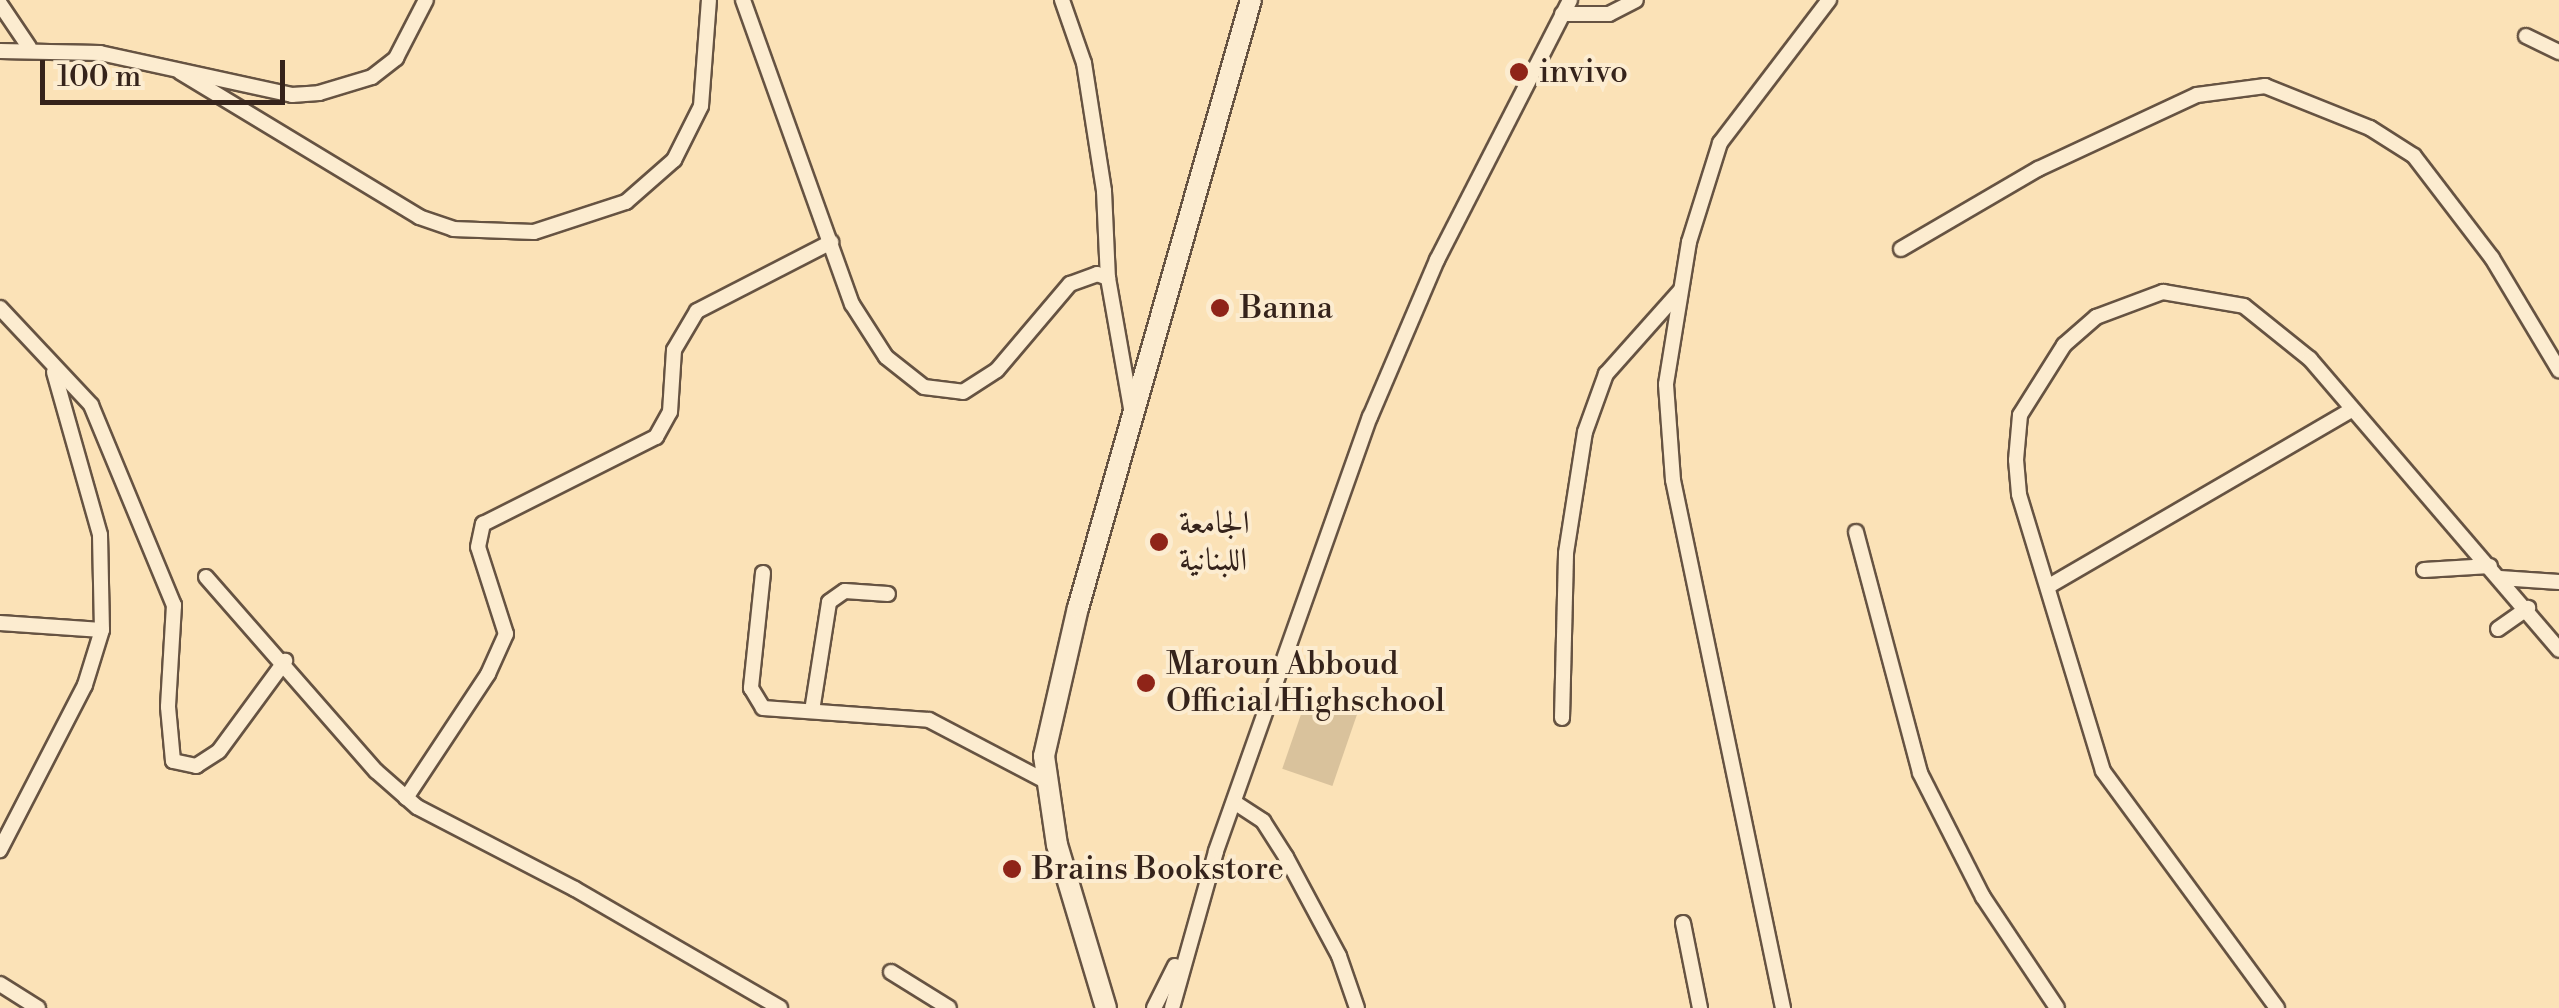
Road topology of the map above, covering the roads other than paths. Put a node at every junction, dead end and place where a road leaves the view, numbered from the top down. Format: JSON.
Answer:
{"nodes":[{"id":1,"x":426,"y":0,"type":"edge"},
{"id":2,"x":709,"y":0,"type":"edge"},
{"id":3,"x":743,"y":0,"type":"edge"},
{"id":4,"x":1062,"y":0,"type":"edge"},
{"id":5,"x":1251,"y":0,"type":"edge"},
{"id":6,"x":1636,"y":0,"type":"edge"},
{"id":7,"x":1829,"y":0,"type":"edge"},
{"id":8,"x":0,"y":4,"type":"edge"},
{"id":9,"x":1566,"y":7,"type":"edge"},
{"id":10,"x":2526,"y":36,"type":"dead end"},
{"id":11,"x":30,"y":46,"type":"junction"},
{"id":12,"x":0,"y":51,"type":"edge"},
{"id":13,"x":2559,"y":52,"type":"edge"},
{"id":14,"x":180,"y":72,"type":"junction"},
{"id":15,"x":831,"y":242,"type":"junction"},
{"id":16,"x":1901,"y":250,"type":"dead end"},
{"id":17,"x":1108,"y":278,"type":"junction"},
{"id":18,"x":1680,"y":290,"type":"junction"},
{"id":19,"x":0,"y":308,"type":"edge"},
{"id":20,"x":52,"y":366,"type":"junction"},
{"id":21,"x":2559,"y":370,"type":"edge"},
{"id":22,"x":2352,"y":410,"type":"junction"},
{"id":23,"x":1134,"y":424,"type":"junction"},
{"id":24,"x":1856,"y":532,"type":"dead end"},
{"id":25,"x":2424,"y":570,"type":"dead end"},
{"id":26,"x":763,"y":572,"type":"dead end"},
{"id":27,"x":2495,"y":572,"type":"junction"},
{"id":28,"x":206,"y":577,"type":"dead end"},
{"id":29,"x":2559,"y":582,"type":"edge"},
{"id":30,"x":2048,"y":586,"type":"junction"},
{"id":31,"x":888,"y":594,"type":"dead end"},
{"id":32,"x":2528,"y":608,"type":"junction"},
{"id":33,"x":0,"y":622,"type":"edge"},
{"id":34,"x":2498,"y":629,"type":"dead end"},
{"id":35,"x":102,"y":630,"type":"junction"},
{"id":36,"x":2559,"y":650,"type":"edge"},
{"id":37,"x":284,"y":661,"type":"junction"},
{"id":38,"x":812,"y":711,"type":"junction"},
{"id":39,"x":1562,"y":718,"type":"dead end"},
{"id":40,"x":1045,"y":781,"type":"junction"},
{"id":41,"x":406,"y":798,"type":"junction"},
{"id":42,"x":1234,"y":802,"type":"junction"},
{"id":43,"x":0,"y":850,"type":"edge"},
{"id":44,"x":1683,"y":923,"type":"dead end"},
{"id":45,"x":1182,"y":952,"type":"junction"},
{"id":46,"x":891,"y":972,"type":"dead end"},
{"id":47,"x":0,"y":984,"type":"edge"},
{"id":48,"x":38,"y":1008,"type":"edge"},
{"id":49,"x":780,"y":1008,"type":"edge"},
{"id":50,"x":949,"y":1008,"type":"edge"},
{"id":51,"x":1106,"y":1008,"type":"edge"},
{"id":52,"x":1154,"y":1008,"type":"edge"},
{"id":53,"x":1172,"y":1008,"type":"edge"},
{"id":54,"x":1357,"y":1008,"type":"edge"},
{"id":55,"x":1700,"y":1008,"type":"edge"},
{"id":56,"x":1783,"y":1008,"type":"edge"},
{"id":57,"x":2057,"y":1008,"type":"edge"},
{"id":58,"x":2277,"y":1008,"type":"edge"}],
"edges":[{"from":1,"to":14,"type":"street"},
{"from":2,"to":14,"type":"street"},
{"from":3,"to":15,"type":"street"},
{"from":4,"to":17,"type":"street"},
{"from":5,"to":23,"type":"main road"},
{"from":6,"to":9,"type":"street"},
{"from":7,"to":18,"type":"street"},
{"from":8,"to":11,"type":"street"},
{"from":9,"to":42,"type":"street"},
{"from":10,"to":13,"type":"street"},
{"from":11,"to":12,"type":"street"},
{"from":11,"to":14,"type":"street"},
{"from":15,"to":17,"type":"street"},
{"from":15,"to":41,"type":"street"},
{"from":16,"to":21,"type":"street"},
{"from":17,"to":23,"type":"street"},
{"from":18,"to":39,"type":"street"},
{"from":18,"to":56,"type":"street"},
{"from":19,"to":20,"type":"street"},
{"from":20,"to":35,"type":"street"},
{"from":20,"to":37,"type":"street"},
{"from":22,"to":27,"type":"street"},
{"from":22,"to":30,"type":"street"},
{"from":22,"to":30,"type":"street"},
{"from":23,"to":40,"type":"main road"},
{"from":24,"to":57,"type":"street"},
{"from":25,"to":27,"type":"street"},
{"from":26,"to":38,"type":"street"},
{"from":27,"to":29,"type":"street"},
{"from":27,"to":32,"type":"street"},
{"from":28,"to":37,"type":"street"},
{"from":30,"to":58,"type":"street"},
{"from":31,"to":38,"type":"street"},
{"from":32,"to":34,"type":"street"},
{"from":32,"to":36,"type":"street"},
{"from":33,"to":35,"type":"street"},
{"from":35,"to":43,"type":"street"},
{"from":37,"to":41,"type":"street"},
{"from":38,"to":40,"type":"street"},
{"from":40,"to":51,"type":"main road"},
{"from":41,"to":49,"type":"street"},
{"from":42,"to":45,"type":"street"},
{"from":42,"to":54,"type":"street"},
{"from":44,"to":55,"type":"street"},
{"from":45,"to":52,"type":"street"},
{"from":45,"to":53,"type":"street"},
{"from":46,"to":50,"type":"street"},
{"from":47,"to":48,"type":"street"}]}
